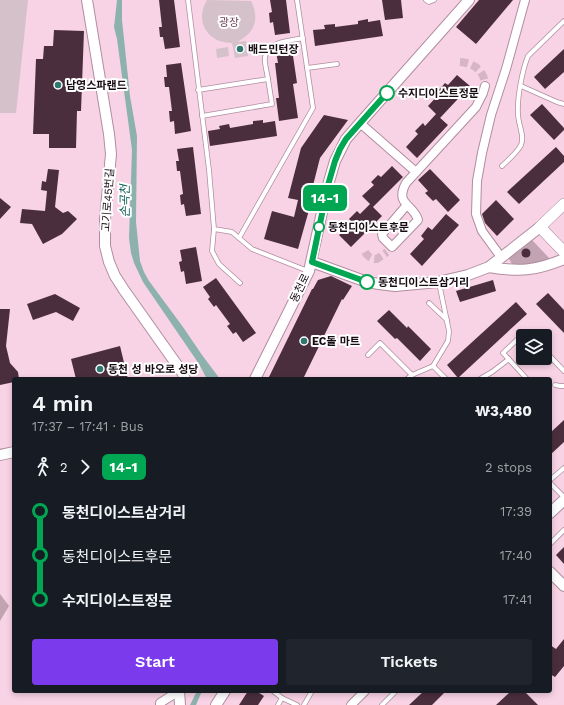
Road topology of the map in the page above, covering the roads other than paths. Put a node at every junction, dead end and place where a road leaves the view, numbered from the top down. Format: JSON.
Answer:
{"nodes":[{"id":1,"x":87,"y":0,"type":"edge"},
{"id":2,"x":188,"y":0,"type":"edge"},
{"id":3,"x":297,"y":0,"type":"edge"},
{"id":4,"x":426,"y":0,"type":"edge"},
{"id":5,"x":434,"y":0,"type":"edge"},
{"id":6,"x":469,"y":0,"type":"edge"},
{"id":7,"x":525,"y":0,"type":"edge"},
{"id":8,"x":564,"y":21,"type":"edge"},
{"id":9,"x":302,"y":38,"type":"junction"},
{"id":10,"x":337,"y":64,"type":"dead end"},
{"id":11,"x":307,"y":68,"type":"junction"},
{"id":12,"x":268,"y":79,"type":"junction"},
{"id":13,"x":485,"y":86,"type":"dead end"},
{"id":14,"x":521,"y":86,"type":"junction"},
{"id":15,"x":198,"y":90,"type":"junction"},
{"id":16,"x":564,"y":104,"type":"edge"},
{"id":17,"x":202,"y":116,"type":"junction"},
{"id":18,"x":360,"y":123,"type":"junction"},
{"id":19,"x":502,"y":166,"type":"dead end"},
{"id":20,"x":416,"y":172,"type":"junction"},
{"id":21,"x":564,"y":204,"type":"edge"},
{"id":22,"x":406,"y":206,"type":"junction"},
{"id":23,"x":540,"y":227,"type":"junction"},
{"id":24,"x":214,"y":230,"type":"junction"},
{"id":25,"x":239,"y":238,"type":"junction"},
{"id":26,"x":564,"y":252,"type":"edge"},
{"id":27,"x":501,"y":257,"type":"junction"},
{"id":28,"x":564,"y":259,"type":"edge"},
{"id":29,"x":310,"y":266,"type":"junction"},
{"id":30,"x":489,"y":267,"type":"junction"},
{"id":31,"x":438,"y":282,"type":"junction"},
{"id":32,"x":240,"y":283,"type":"dead end"},
{"id":33,"x":429,"y":303,"type":"dead end"},
{"id":34,"x":447,"y":320,"type":"junction"},
{"id":35,"x":516,"y":341,"type":"edge"},
{"id":36,"x":368,"y":355,"type":"dead end"},
{"id":37,"x":552,"y":358,"type":"edge"},
{"id":38,"x":509,"y":359,"type":"junction"},
{"id":39,"x":432,"y":366,"type":"junction"},
{"id":40,"x":564,"y":371,"type":"edge"},
{"id":41,"x":412,"y":375,"type":"junction"},
{"id":42,"x":184,"y":377,"type":"edge"},
{"id":43,"x":256,"y":377,"type":"edge"},
{"id":44,"x":410,"y":377,"type":"edge"},
{"id":45,"x":444,"y":377,"type":"edge"},
{"id":46,"x":483,"y":377,"type":"edge"},
{"id":47,"x":525,"y":377,"type":"edge"},
{"id":48,"x":555,"y":384,"type":"dead end"},
{"id":49,"x":564,"y":386,"type":"edge"},
{"id":50,"x":12,"y":452,"type":"edge"},
{"id":51,"x":0,"y":455,"type":"edge"},
{"id":52,"x":564,"y":468,"type":"edge"},
{"id":53,"x":552,"y":478,"type":"edge"},
{"id":54,"x":552,"y":485,"type":"edge"},
{"id":55,"x":564,"y":498,"type":"edge"},
{"id":56,"x":552,"y":511,"type":"edge"},
{"id":57,"x":564,"y":530,"type":"edge"},
{"id":58,"x":552,"y":542,"type":"edge"},
{"id":59,"x":552,"y":574,"type":"edge"},
{"id":60,"x":564,"y":586,"type":"edge"},
{"id":61,"x":176,"y":693,"type":"edge"},
{"id":62,"x":179,"y":693,"type":"edge"},
{"id":63,"x":224,"y":693,"type":"edge"},
{"id":64,"x":276,"y":693,"type":"edge"},
{"id":65,"x":311,"y":693,"type":"edge"},
{"id":66,"x":364,"y":693,"type":"edge"},
{"id":67,"x":394,"y":693,"type":"edge"},
{"id":68,"x":282,"y":698,"type":"junction"},
{"id":69,"x":180,"y":704,"type":"edge"},
{"id":70,"x":160,"y":705,"type":"edge"},
{"id":71,"x":216,"y":705,"type":"edge"},
{"id":72,"x":278,"y":705,"type":"edge"},
{"id":73,"x":297,"y":705,"type":"edge"},
{"id":74,"x":304,"y":705,"type":"edge"},
{"id":75,"x":351,"y":705,"type":"edge"},
{"id":76,"x":382,"y":705,"type":"edge"}],
"edges":[{"from":1,"to":42,"type":"street","name":"고기로45번길"},
{"from":2,"to":15,"type":"lane"},
{"from":3,"to":9,"type":"lane"},
{"from":4,"to":5,"type":"lane"},
{"from":6,"to":18,"type":"street","name":"동천로"},
{"from":7,"to":27,"type":"street"},
{"from":8,"to":14,"type":"lane"},
{"from":9,"to":11,"type":"lane"},
{"from":9,"to":12,"type":"lane"},
{"from":10,"to":11,"type":"lane"},
{"from":11,"to":25,"type":"lane"},
{"from":12,"to":15,"type":"lane"},
{"from":12,"to":17,"type":"lane"},
{"from":13,"to":20,"type":"street"},
{"from":14,"to":16,"type":"lane"},
{"from":14,"to":19,"type":"lane"},
{"from":15,"to":17,"type":"lane"},
{"from":17,"to":24,"type":"lane"},
{"from":18,"to":20,"type":"street"},
{"from":18,"to":29,"type":"street","name":"동천로"},
{"from":20,"to":22,"type":"street"},
{"from":21,"to":23,"type":"main road"},
{"from":22,"to":22,"type":"street"},
{"from":23,"to":26,"type":"main road"},
{"from":23,"to":27,"type":"street"},
{"from":24,"to":25,"type":"lane"},
{"from":24,"to":32,"type":"lane"},
{"from":25,"to":29,"type":"lane"},
{"from":27,"to":30,"type":"street"},
{"from":28,"to":30,"type":"street"},
{"from":29,"to":31,"type":"street"},
{"from":29,"to":43,"type":"street","name":"동천로"},
{"from":30,"to":31,"type":"street"},
{"from":31,"to":34,"type":"lane"},
{"from":33,"to":34,"type":"lane"},
{"from":34,"to":39,"type":"lane"},
{"from":35,"to":38,"type":"lane"},
{"from":36,"to":41,"type":"lane"},
{"from":37,"to":40,"type":"lane"},
{"from":38,"to":46,"type":"lane"},
{"from":38,"to":47,"type":"lane"},
{"from":39,"to":41,"type":"lane"},
{"from":39,"to":45,"type":"lane"},
{"from":41,"to":44,"type":"lane"},
{"from":48,"to":49,"type":"lane"},
{"from":50,"to":51,"type":"street"},
{"from":52,"to":53,"type":"lane"},
{"from":54,"to":55,"type":"lane"},
{"from":55,"to":56,"type":"street"},
{"from":57,"to":58,"type":"lane"},
{"from":59,"to":60,"type":"street"},
{"from":61,"to":70,"type":"street"},
{"from":62,"to":69,"type":"street"},
{"from":63,"to":71,"type":"street"},
{"from":64,"to":68,"type":"lane"},
{"from":65,"to":74,"type":"lane"},
{"from":66,"to":75,"type":"street"},
{"from":67,"to":76,"type":"lane"},
{"from":68,"to":72,"type":"lane"},
{"from":68,"to":73,"type":"lane"}]}
